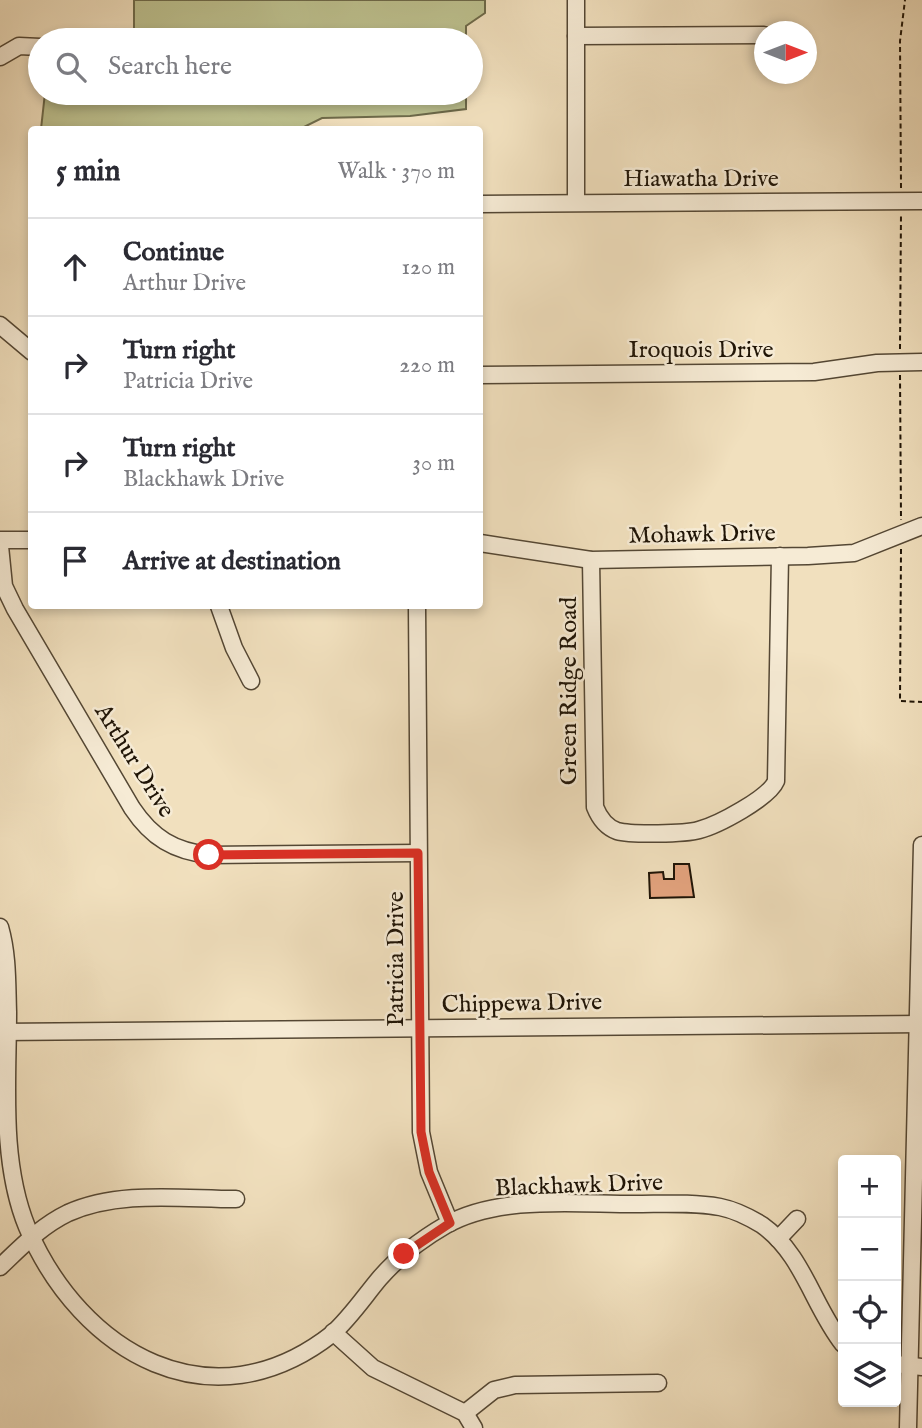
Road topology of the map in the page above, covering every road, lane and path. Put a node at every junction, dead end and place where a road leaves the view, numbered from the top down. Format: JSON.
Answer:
{"nodes":[{"id":1,"x":576,"y":0,"type":"edge"},
{"id":2,"x":905,"y":0,"type":"edge"},
{"id":3,"x":754,"y":35,"type":"edge"},
{"id":4,"x":576,"y":36,"type":"junction"},
{"id":5,"x":28,"y":46,"type":"edge"},
{"id":6,"x":0,"y":57,"type":"edge"},
{"id":7,"x":901,"y":187,"type":"dead end"},
{"id":8,"x":922,"y":201,"type":"edge"},
{"id":9,"x":576,"y":202,"type":"junction"},
{"id":10,"x":483,"y":204,"type":"edge"},
{"id":11,"x":901,"y":212,"type":"dead end"},
{"id":12,"x":0,"y":325,"type":"edge"},
{"id":13,"x":28,"y":349,"type":"edge"},
{"id":14,"x":900,"y":352,"type":"dead end"},
{"id":15,"x":922,"y":362,"type":"edge"},
{"id":16,"x":900,"y":371,"type":"dead end"},
{"id":17,"x":483,"y":375,"type":"edge"},
{"id":18,"x":901,"y":520,"type":"dead end"},
{"id":19,"x":922,"y":526,"type":"edge"},
{"id":20,"x":0,"y":540,"type":"edge"},
{"id":21,"x":28,"y":540,"type":"edge"},
{"id":22,"x":483,"y":543,"type":"edge"},
{"id":23,"x":0,"y":546,"type":"edge"},
{"id":24,"x":901,"y":552,"type":"dead end"},
{"id":25,"x":780,"y":556,"type":"junction"},
{"id":26,"x":591,"y":559,"type":"junction"},
{"id":27,"x":220,"y":609,"type":"edge"},
{"id":28,"x":417,"y":609,"type":"edge"},
{"id":29,"x":251,"y":681,"type":"dead end"},
{"id":30,"x":922,"y":702,"type":"edge"},
{"id":31,"x":922,"y":845,"type":"edge"},
{"id":32,"x":418,"y":853,"type":"junction"},
{"id":33,"x":0,"y":927,"type":"edge"},
{"id":34,"x":920,"y":1024,"type":"edge"},
{"id":35,"x":419,"y":1028,"type":"junction"},
{"id":36,"x":4,"y":1032,"type":"edge"},
{"id":37,"x":236,"y":1199,"type":"dead end"},
{"id":38,"x":797,"y":1219,"type":"dead end"},
{"id":39,"x":450,"y":1223,"type":"junction"},
{"id":40,"x":32,"y":1237,"type":"junction"},
{"id":41,"x":778,"y":1238,"type":"junction"},
{"id":42,"x":0,"y":1267,"type":"edge"},
{"id":43,"x":917,"y":1328,"type":"edge"},
{"id":44,"x":333,"y":1332,"type":"junction"},
{"id":45,"x":838,"y":1335,"type":"edge"},
{"id":46,"x":909,"y":1366,"type":"edge"},
{"id":47,"x":658,"y":1383,"type":"dead end"},
{"id":48,"x":465,"y":1413,"type":"junction"},
{"id":49,"x":474,"y":1428,"type":"edge"},
{"id":50,"x":908,"y":1428,"type":"edge"}],
"edges":[{"from":1,"to":4,"type":"street"},
{"from":2,"to":7,"type":"path"},
{"from":3,"to":4,"type":"street"},
{"from":4,"to":9,"type":"street"},
{"from":5,"to":6,"type":"street"},
{"from":8,"to":9,"type":"street","name":"Hiawatha Drive"},
{"from":9,"to":10,"type":"street","name":"Hiawatha Drive"},
{"from":11,"to":14,"type":"path"},
{"from":12,"to":13,"type":"street"},
{"from":15,"to":17,"type":"street","name":"Iroquois Drive"},
{"from":16,"to":18,"type":"path"},
{"from":19,"to":25,"type":"street","name":"Mohawk Drive"},
{"from":20,"to":21,"type":"street"},
{"from":22,"to":26,"type":"street","name":"Mohawk Drive"},
{"from":23,"to":32,"type":"street","name":"Arthur Drive"},
{"from":24,"to":30,"type":"path"},
{"from":25,"to":26,"type":"street","name":"Mohawk Drive"},
{"from":25,"to":26,"type":"street","name":"Green Ridge Road"},
{"from":27,"to":29,"type":"street"},
{"from":28,"to":32,"type":"street","name":"Patricia Drive"},
{"from":31,"to":34,"type":"street"},
{"from":32,"to":35,"type":"street","name":"Patricia Drive"},
{"from":33,"to":36,"type":"street","name":"Blackhawk Drive"},
{"from":34,"to":35,"type":"street","name":"Chippewa Drive"},
{"from":34,"to":43,"type":"street"},
{"from":35,"to":36,"type":"street","name":"Chippewa Drive"},
{"from":35,"to":39,"type":"street","name":"Patricia Drive"},
{"from":36,"to":40,"type":"street","name":"Blackhawk Drive"},
{"from":37,"to":40,"type":"street"},
{"from":38,"to":41,"type":"street"},
{"from":39,"to":41,"type":"street","name":"Blackhawk Drive"},
{"from":39,"to":44,"type":"street","name":"Blackhawk Drive"},
{"from":40,"to":42,"type":"street"},
{"from":40,"to":44,"type":"street","name":"Blackhawk Drive"},
{"from":41,"to":45,"type":"street","name":"Blackhawk Drive"},
{"from":43,"to":46,"type":"street"},
{"from":44,"to":48,"type":"street"},
{"from":46,"to":50,"type":"street"},
{"from":47,"to":48,"type":"street"},
{"from":48,"to":49,"type":"street"}]}
